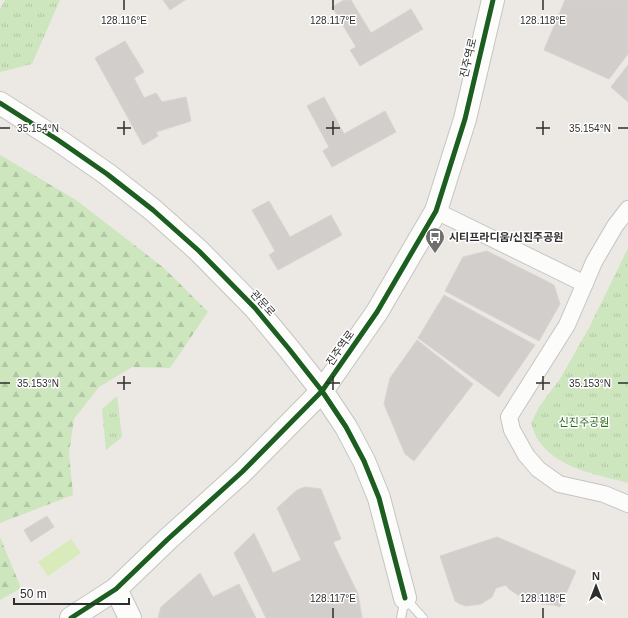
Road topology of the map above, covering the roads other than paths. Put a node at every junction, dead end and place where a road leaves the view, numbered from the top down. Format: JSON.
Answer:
{"nodes":[{"id":1,"x":493,"y":0,"type":"edge"},
{"id":2,"x":0,"y":103,"type":"edge"},
{"id":3,"x":628,"y":209,"type":"edge"},
{"id":4,"x":436,"y":211,"type":"junction"},
{"id":5,"x":585,"y":284,"type":"junction"},
{"id":6,"x":322,"y":392,"type":"junction"},
{"id":7,"x":628,"y":504,"type":"edge"},
{"id":8,"x":116,"y":589,"type":"junction"},
{"id":9,"x":403,"y":608,"type":"edge"},
{"id":10,"x":71,"y":618,"type":"edge"},
{"id":11,"x":130,"y":618,"type":"edge"},
{"id":12,"x":423,"y":618,"type":"edge"}],
"edges":[{"from":1,"to":4,"type":"street","name":"진주역로"},
{"from":2,"to":6,"type":"street","name":"관문로"},
{"from":3,"to":5,"type":"street"},
{"from":4,"to":5,"type":"street"},
{"from":4,"to":6,"type":"street","name":"진주역로"},
{"from":5,"to":7,"type":"street"},
{"from":6,"to":8,"type":"street","name":"진주역로"},
{"from":6,"to":9,"type":"street","name":"관문로"},
{"from":8,"to":10,"type":"street","name":"진주역로"},
{"from":8,"to":11,"type":"street"},
{"from":9,"to":12,"type":"lane"}]}
